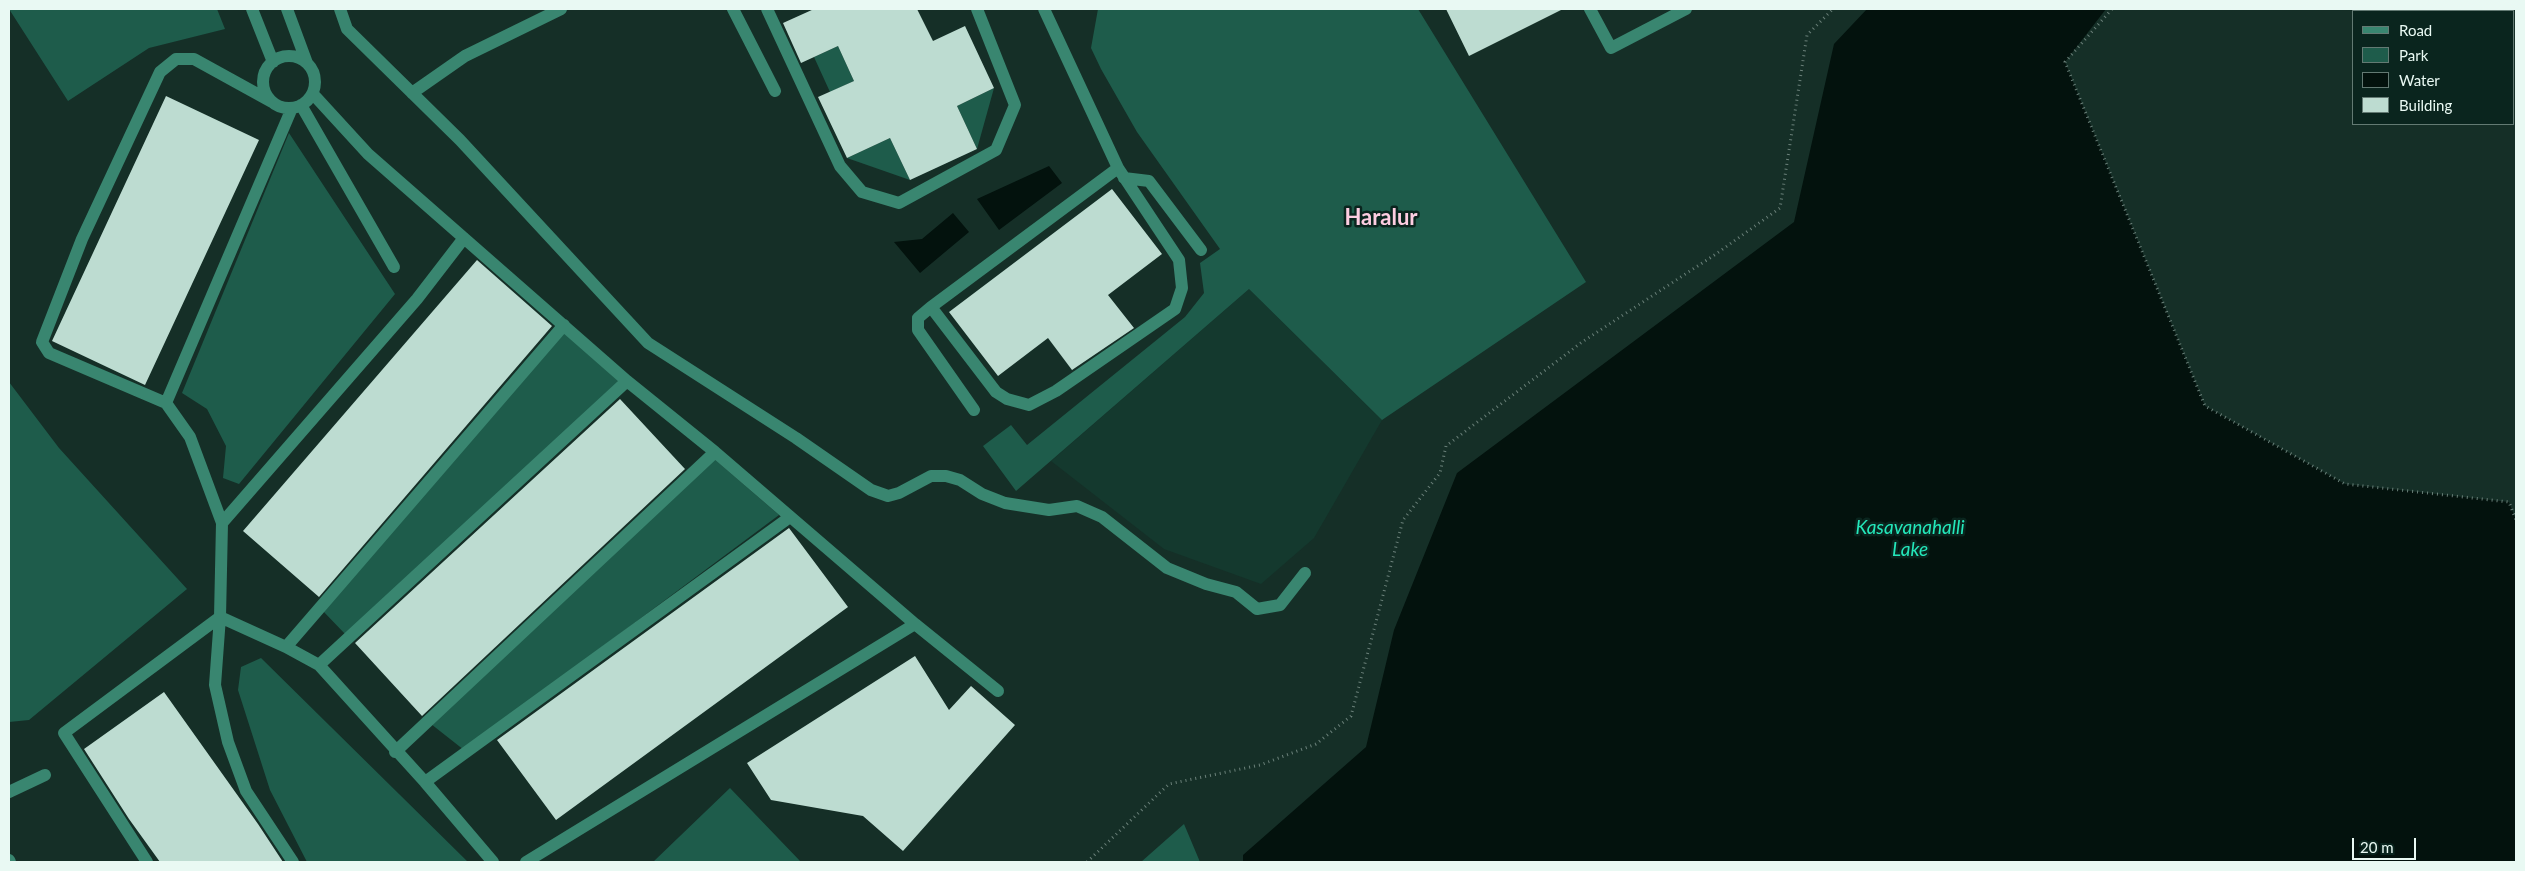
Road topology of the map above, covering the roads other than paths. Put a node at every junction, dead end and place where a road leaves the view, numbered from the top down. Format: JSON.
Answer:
{"nodes":[{"id":1,"x":252,"y":9,"type":"edge"},
{"id":2,"x":287,"y":9,"type":"edge"},
{"id":3,"x":340,"y":9,"type":"edge"},
{"id":4,"x":560,"y":9,"type":"edge"},
{"id":5,"x":733,"y":9,"type":"edge"},
{"id":6,"x":768,"y":9,"type":"edge"},
{"id":7,"x":977,"y":9,"type":"edge"},
{"id":8,"x":1044,"y":9,"type":"edge"},
{"id":9,"x":1590,"y":9,"type":"edge"},
{"id":10,"x":1686,"y":9,"type":"edge"},
{"id":11,"x":273,"y":62,"type":"junction"},
{"id":12,"x":307,"y":63,"type":"junction"},
{"id":13,"x":775,"y":91,"type":"dead end"},
{"id":14,"x":412,"y":93,"type":"junction"},
{"id":15,"x":313,"y":94,"type":"junction"},
{"id":16,"x":272,"y":102,"type":"junction"},
{"id":17,"x":296,"y":107,"type":"junction"},
{"id":18,"x":1121,"y":173,"type":"junction"},
{"id":19,"x":464,"y":238,"type":"junction"},
{"id":20,"x":1201,"y":250,"type":"dead end"},
{"id":21,"x":394,"y":267,"type":"dead end"},
{"id":22,"x":931,"y":307,"type":"junction"},
{"id":23,"x":564,"y":325,"type":"junction"},
{"id":24,"x":627,"y":381,"type":"junction"},
{"id":25,"x":166,"y":403,"type":"junction"},
{"id":26,"x":974,"y":410,"type":"dead end"},
{"id":27,"x":715,"y":452,"type":"junction"},
{"id":28,"x":790,"y":517,"type":"junction"},
{"id":29,"x":222,"y":523,"type":"junction"},
{"id":30,"x":1305,"y":573,"type":"dead end"},
{"id":31,"x":220,"y":617,"type":"junction"},
{"id":32,"x":915,"y":624,"type":"junction"},
{"id":33,"x":286,"y":647,"type":"junction"},
{"id":34,"x":318,"y":665,"type":"junction"},
{"id":35,"x":998,"y":691,"type":"dead end"},
{"id":36,"x":395,"y":752,"type":"junction"},
{"id":37,"x":45,"y":774,"type":"dead end"},
{"id":38,"x":425,"y":782,"type":"junction"},
{"id":39,"x":9,"y":792,"type":"edge"},
{"id":40,"x":147,"y":862,"type":"edge"},
{"id":41,"x":293,"y":862,"type":"edge"},
{"id":42,"x":492,"y":862,"type":"edge"},
{"id":43,"x":526,"y":862,"type":"edge"}],
"edges":[{"from":1,"to":11,"type":"street"},
{"from":2,"to":12,"type":"street"},
{"from":3,"to":14,"type":"street"},
{"from":4,"to":14,"type":"street"},
{"from":5,"to":13,"type":"street"},
{"from":6,"to":7,"type":"street"},
{"from":8,"to":18,"type":"street"},
{"from":9,"to":10,"type":"street"},
{"from":11,"to":12,"type":"street"},
{"from":11,"to":16,"type":"street"},
{"from":12,"to":15,"type":"street"},
{"from":14,"to":30,"type":"street"},
{"from":15,"to":17,"type":"street"},
{"from":15,"to":19,"type":"street"},
{"from":16,"to":17,"type":"street"},
{"from":16,"to":25,"type":"street"},
{"from":17,"to":21,"type":"street"},
{"from":17,"to":25,"type":"street"},
{"from":18,"to":20,"type":"street"},
{"from":18,"to":22,"type":"street"},
{"from":18,"to":22,"type":"street"},
{"from":19,"to":23,"type":"street"},
{"from":19,"to":29,"type":"street"},
{"from":22,"to":26,"type":"street"},
{"from":23,"to":24,"type":"street"},
{"from":23,"to":33,"type":"street"},
{"from":24,"to":27,"type":"street"},
{"from":24,"to":34,"type":"street"},
{"from":25,"to":29,"type":"street"},
{"from":27,"to":28,"type":"street"},
{"from":27,"to":36,"type":"street"},
{"from":28,"to":32,"type":"street"},
{"from":28,"to":38,"type":"street"},
{"from":29,"to":31,"type":"street"},
{"from":31,"to":33,"type":"street"},
{"from":31,"to":40,"type":"street"},
{"from":31,"to":41,"type":"street"},
{"from":32,"to":35,"type":"street"},
{"from":32,"to":43,"type":"street"},
{"from":33,"to":34,"type":"street"},
{"from":34,"to":36,"type":"street"},
{"from":36,"to":38,"type":"street"},
{"from":37,"to":39,"type":"street"},
{"from":38,"to":42,"type":"street"}]}
